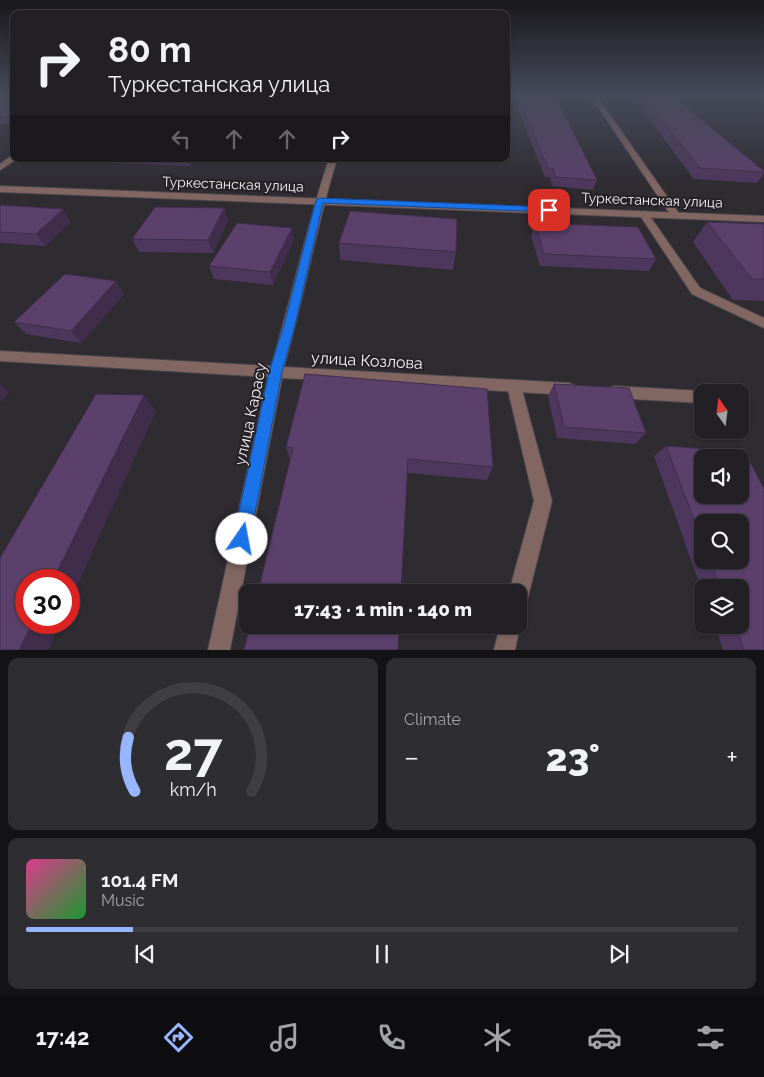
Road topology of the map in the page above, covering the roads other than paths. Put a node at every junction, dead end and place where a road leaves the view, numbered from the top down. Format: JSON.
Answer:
{"nodes":[{"id":1,"x":614,"y":125,"type":"edge"},
{"id":2,"x":332,"y":162,"type":"edge"},
{"id":3,"x":0,"y":189,"type":"edge"},
{"id":4,"x":320,"y":200,"type":"junction"},
{"id":5,"x":644,"y":214,"type":"junction"},
{"id":6,"x":675,"y":215,"type":"junction"},
{"id":7,"x":764,"y":218,"type":"edge"},
{"id":8,"x":764,"y":323,"type":"edge"},
{"id":9,"x":0,"y":356,"type":"edge"},
{"id":10,"x":276,"y":372,"type":"junction"},
{"id":11,"x":514,"y":386,"type":"junction"},
{"id":12,"x":584,"y":390,"type":"edge"},
{"id":13,"x":603,"y":391,"type":"edge"},
{"id":14,"x":694,"y":397,"type":"edge"},
{"id":15,"x":521,"y":584,"type":"edge"},
{"id":16,"x":508,"y":634,"type":"edge"},
{"id":17,"x":219,"y":650,"type":"edge"},
{"id":18,"x":504,"y":650,"type":"edge"}],
"edges":[{"from":1,"to":6,"type":"street"},
{"from":2,"to":4,"type":"street","name":"улица Карасу"},
{"from":3,"to":4,"type":"street","name":"Туркестанская улица"},
{"from":4,"to":5,"type":"street","name":"Туркестанская улица"},
{"from":4,"to":10,"type":"street","name":"улица Карасу"},
{"from":5,"to":6,"type":"street","name":"Туркестанская улица"},
{"from":5,"to":8,"type":"street"},
{"from":6,"to":7,"type":"street","name":"Туркестанская улица"},
{"from":9,"to":10,"type":"street","name":"улица Козлова"},
{"from":10,"to":11,"type":"street","name":"улица Козлова"},
{"from":10,"to":17,"type":"street","name":"улица Карасу"},
{"from":11,"to":12,"type":"street","name":"улица Козлова"},
{"from":11,"to":15,"type":"street"},
{"from":13,"to":14,"type":"street"},
{"from":16,"to":18,"type":"street"}]}
